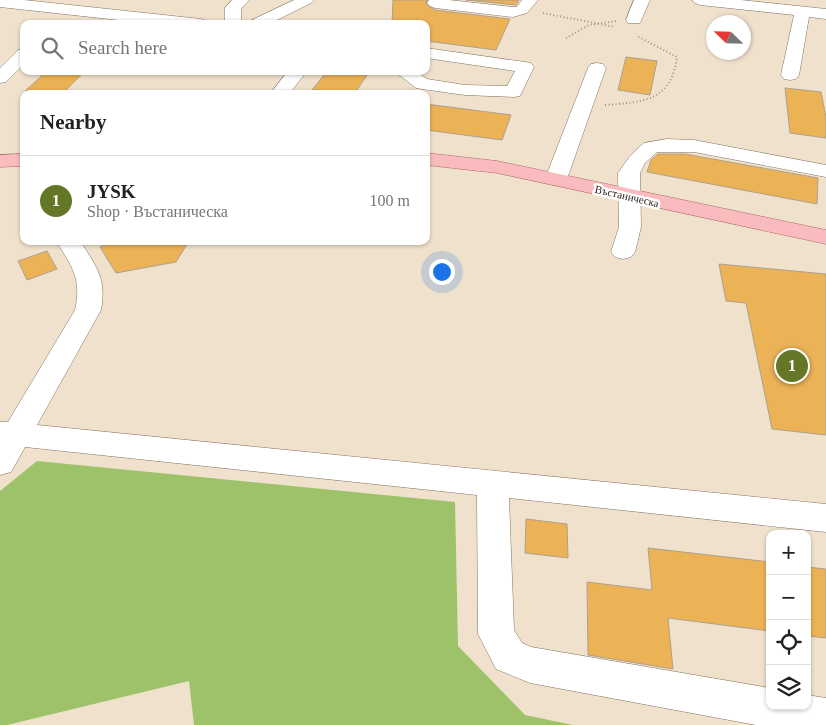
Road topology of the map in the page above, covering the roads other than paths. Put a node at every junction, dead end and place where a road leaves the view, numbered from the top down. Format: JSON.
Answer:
{"nodes":[{"id":1,"x":124,"y":0,"type":"edge"},
{"id":2,"x":241,"y":0,"type":"edge"},
{"id":3,"x":306,"y":0,"type":"edge"},
{"id":4,"x":642,"y":0,"type":"edge"},
{"id":5,"x":700,"y":0,"type":"edge"},
{"id":6,"x":0,"y":2,"type":"edge"},
{"id":7,"x":435,"y":3,"type":"dead end"},
{"id":8,"x":752,"y":3,"type":"edge"},
{"id":9,"x":526,"y":5,"type":"edge"},
{"id":10,"x":803,"y":11,"type":"junction"},
{"id":11,"x":95,"y":13,"type":"junction"},
{"id":12,"x":826,"y":14,"type":"edge"},
{"id":13,"x":113,"y":15,"type":"junction"},
{"id":14,"x":78,"y":20,"type":"edge"},
{"id":15,"x":162,"y":20,"type":"edge"},
{"id":16,"x":233,"y":20,"type":"edge"},
{"id":17,"x":264,"y":20,"type":"edge"},
{"id":18,"x":633,"y":27,"type":"road end"},
{"id":19,"x":430,"y":54,"type":"edge"},
{"id":20,"x":20,"y":58,"type":"edge"},
{"id":21,"x":597,"y":68,"type":"dead end"},
{"id":22,"x":295,"y":75,"type":"edge"},
{"id":23,"x":409,"y":75,"type":"edge"},
{"id":24,"x":790,"y":75,"type":"dead end"},
{"id":25,"x":0,"y":78,"type":"edge"},
{"id":26,"x":282,"y":90,"type":"edge"},
{"id":27,"x":430,"y":159,"type":"edge"},
{"id":28,"x":20,"y":160,"type":"edge"},
{"id":29,"x":0,"y":161,"type":"edge"},
{"id":30,"x":826,"y":171,"type":"edge"},
{"id":31,"x":556,"y":180,"type":"junction"},
{"id":32,"x":630,"y":196,"type":"junction"},
{"id":33,"x":826,"y":238,"type":"edge"},
{"id":34,"x":70,"y":245,"type":"edge"},
{"id":35,"x":623,"y":252,"type":"dead end"},
{"id":36,"x":9,"y":433,"type":"edge"},
{"id":37,"x":0,"y":462,"type":"edge"},
{"id":38,"x":493,"y":483,"type":"junction"},
{"id":39,"x":826,"y":518,"type":"edge"},
{"id":40,"x":826,"y":718,"type":"edge"}],
"edges":[{"from":1,"to":13,"type":"street"},
{"from":2,"to":16,"type":"street"},
{"from":3,"to":17,"type":"street"},
{"from":4,"to":18,"type":"street"},
{"from":5,"to":8,"type":"street"},
{"from":6,"to":11,"type":"street"},
{"from":7,"to":9,"type":"street"},
{"from":8,"to":10,"type":"street"},
{"from":10,"to":12,"type":"street"},
{"from":10,"to":24,"type":"street"},
{"from":11,"to":13,"type":"street"},
{"from":11,"to":14,"type":"street"},
{"from":13,"to":15,"type":"street"},
{"from":19,"to":23,"type":"street"},
{"from":20,"to":25,"type":"street"},
{"from":21,"to":31,"type":"street"},
{"from":22,"to":26,"type":"street"},
{"from":27,"to":31,"type":"main road","name":"Въстаническа"},
{"from":28,"to":29,"type":"main road"},
{"from":30,"to":32,"type":"street"},
{"from":31,"to":32,"type":"main road","name":"Въстаническа"},
{"from":32,"to":33,"type":"main road","name":"Въстаническа"},
{"from":32,"to":35,"type":"street"},
{"from":34,"to":36,"type":"street"},
{"from":36,"to":37,"type":"street"},
{"from":36,"to":38,"type":"street"},
{"from":38,"to":39,"type":"street"},
{"from":38,"to":40,"type":"street"}]}
